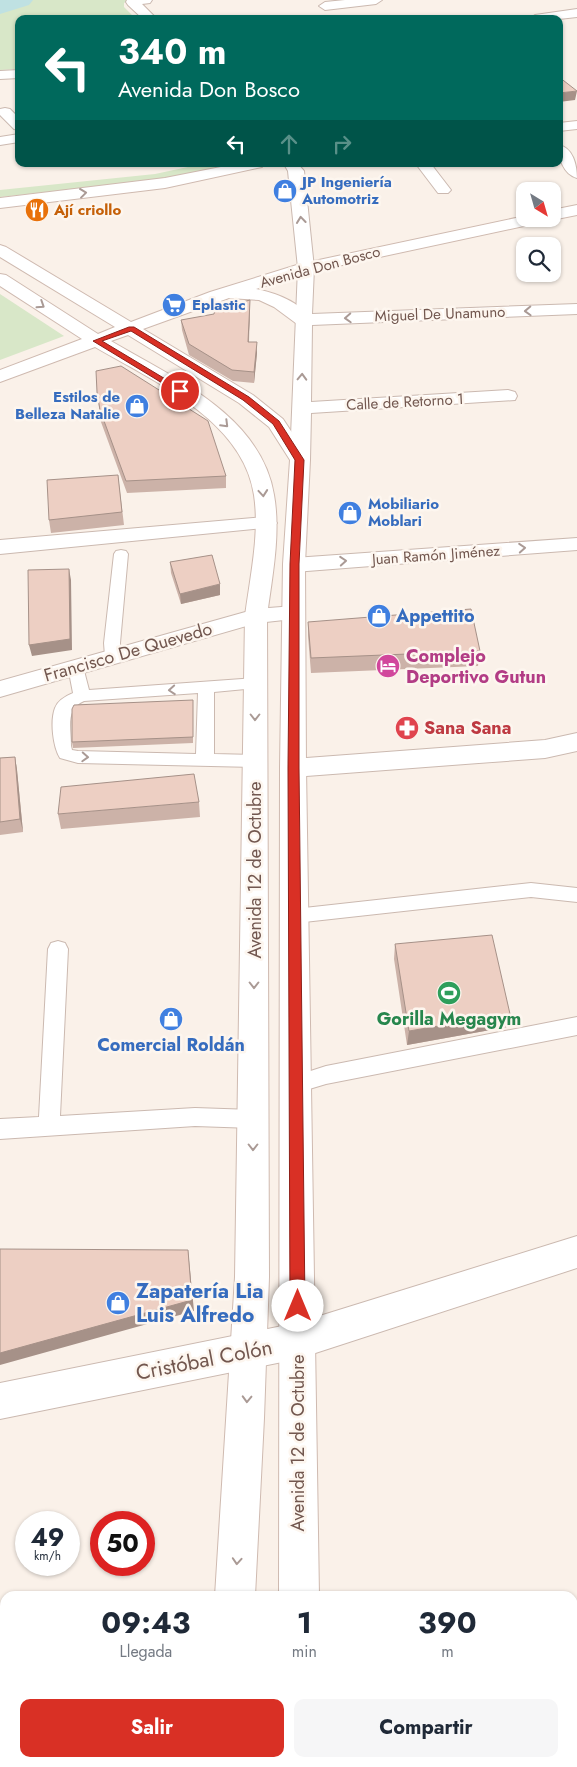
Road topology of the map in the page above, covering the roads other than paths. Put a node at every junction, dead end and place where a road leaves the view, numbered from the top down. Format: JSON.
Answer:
{"nodes":[{"id":1,"x":146,"y":0,"type":"edge"},
{"id":2,"x":376,"y":0,"type":"edge"},
{"id":3,"x":325,"y":6,"type":"dead end"},
{"id":4,"x":577,"y":12,"type":"edge"},
{"id":5,"x":147,"y":15,"type":"edge"},
{"id":6,"x":559,"y":15,"type":"edge"},
{"id":7,"x":15,"y":74,"type":"edge"},
{"id":8,"x":0,"y":75,"type":"edge"},
{"id":9,"x":6,"y":112,"type":"dead end"},
{"id":10,"x":15,"y":122,"type":"edge"},
{"id":11,"x":577,"y":125,"type":"edge"},
{"id":12,"x":563,"y":127,"type":"edge"},
{"id":13,"x":15,"y":138,"type":"edge"},
{"id":14,"x":0,"y":140,"type":"edge"},
{"id":15,"x":563,"y":154,"type":"edge"},
{"id":16,"x":243,"y":167,"type":"edge"},
{"id":17,"x":293,"y":167,"type":"edge"},
{"id":18,"x":425,"y":167,"type":"edge"},
{"id":19,"x":577,"y":172,"type":"edge"},
{"id":20,"x":443,"y":190,"type":"dead end"},
{"id":21,"x":0,"y":203,"type":"edge"},
{"id":22,"x":577,"y":210,"type":"edge"},
{"id":23,"x":561,"y":213,"type":"edge"},
{"id":24,"x":516,"y":223,"type":"edge"},
{"id":25,"x":0,"y":250,"type":"edge"},
{"id":26,"x":306,"y":268,"type":"junction"},
{"id":27,"x":0,"y":279,"type":"edge"},
{"id":28,"x":216,"y":296,"type":"junction"},
{"id":29,"x":577,"y":310,"type":"edge"},
{"id":30,"x":303,"y":320,"type":"junction"},
{"id":31,"x":132,"y":328,"type":"junction"},
{"id":32,"x":96,"y":341,"type":"junction"},
{"id":33,"x":0,"y":376,"type":"edge"},
{"id":34,"x":508,"y":396,"type":"dead end"},
{"id":35,"x":301,"y":408,"type":"junction"},
{"id":36,"x":300,"y":460,"type":"junction"},
{"id":37,"x":266,"y":523,"type":"junction"},
{"id":38,"x":577,"y":544,"type":"edge"},
{"id":39,"x":0,"y":547,"type":"edge"},
{"id":40,"x":121,"y":554,"type":"dead end"},
{"id":41,"x":294,"y":565,"type":"junction"},
{"id":42,"x":294,"y":613,"type":"junction"},
{"id":43,"x":256,"y":616,"type":"junction"},
{"id":44,"x":114,"y":656,"type":"junction"},
{"id":45,"x":76,"y":667,"type":"junction"},
{"id":46,"x":256,"y":683,"type":"junction"},
{"id":47,"x":206,"y":687,"type":"junction"},
{"id":48,"x":0,"y":689,"type":"edge"},
{"id":49,"x":82,"y":696,"type":"junction"},
{"id":50,"x":577,"y":742,"type":"edge"},
{"id":51,"x":205,"y":759,"type":"junction"},
{"id":52,"x":255,"y":760,"type":"junction"},
{"id":53,"x":293,"y":768,"type":"junction"},
{"id":54,"x":577,"y":895,"type":"edge"},
{"id":55,"x":295,"y":916,"type":"junction"},
{"id":56,"x":58,"y":949,"type":"dead end"},
{"id":57,"x":577,"y":1026,"type":"edge"},
{"id":58,"x":296,"y":1084,"type":"junction"},
{"id":59,"x":253,"y":1119,"type":"junction"},
{"id":60,"x":49,"y":1127,"type":"junction"},
{"id":61,"x":0,"y":1129,"type":"edge"},
{"id":62,"x":577,"y":1252,"type":"edge"},
{"id":63,"x":297,"y":1341,"type":"junction"},
{"id":64,"x":248,"y":1350,"type":"junction"},
{"id":65,"x":0,"y":1401,"type":"edge"},
{"id":66,"x":235,"y":1591,"type":"edge"},
{"id":67,"x":299,"y":1591,"type":"edge"}],
"edges":[{"from":1,"to":5,"type":"main road"},
{"from":2,"to":3,"type":"main road"},
{"from":4,"to":6,"type":"main road"},
{"from":7,"to":8,"type":"main road"},
{"from":9,"to":10,"type":"main road"},
{"from":11,"to":12,"type":"main road"},
{"from":13,"to":14,"type":"main road"},
{"from":15,"to":19,"type":"main road"},
{"from":21,"to":16,"type":"main road","one_way":true},
{"from":26,"to":17,"type":"main road","name":"Avenida 12 de Octubre","one_way":true},
{"from":18,"to":20,"type":"main road"},
{"from":22,"to":23,"type":"main road"},
{"from":24,"to":26,"type":"main road","name":"Avenida Don Bosco"},
{"from":25,"to":31,"type":"main road"},
{"from":26,"to":28,"type":"main road","name":"Avenida Don Bosco"},
{"from":26,"to":30,"type":"main road","name":"Avenida 12 de Octubre"},
{"from":27,"to":32,"type":"main road","name":"Avenida 12 de Octubre","one_way":true},
{"from":28,"to":30,"type":"main road"},
{"from":28,"to":31,"type":"main road","name":"Avenida Don Bosco"},
{"from":29,"to":30,"type":"main road","name":"Miguel De Unamuno","one_way":true},
{"from":35,"to":30,"type":"main road","name":"Avenida 12 de Octubre","one_way":true},
{"from":31,"to":32,"type":"main road","name":"Avenida Don Bosco"},
{"from":31,"to":36,"type":"main road"},
{"from":32,"to":33,"type":"main road","name":"Avenida Don Bosco"},
{"from":32,"to":37,"type":"main road","name":"Avenida 12 de Octubre","one_way":true},
{"from":34,"to":35,"type":"main road","name":"Calle de Retorno 1"},
{"from":35,"to":36,"type":"main road","name":"Avenida 12 de Octubre"},
{"from":36,"to":41,"type":"main road","name":"Avenida 12 de Octubre"},
{"from":37,"to":39,"type":"main road"},
{"from":37,"to":43,"type":"main road","name":"Avenida 12 de Octubre"},
{"from":41,"to":38,"type":"main road","name":"Juan Ramón Jiménez","one_way":true},
{"from":40,"to":44,"type":"lane"},
{"from":41,"to":42,"type":"main road","name":"Avenida 12 de Octubre"},
{"from":42,"to":43,"type":"main road","name":"Francisco De Quevedo"},
{"from":42,"to":53,"type":"main road","name":"Avenida 12 de Octubre"},
{"from":43,"to":44,"type":"main road","name":"Francisco De Quevedo"},
{"from":43,"to":46,"type":"main road","name":"Avenida 12 de Octubre"},
{"from":44,"to":45,"type":"main road","name":"Francisco De Quevedo"},
{"from":45,"to":48,"type":"main road","name":"Francisco De Quevedo"},
{"from":45,"to":49,"type":"lane"},
{"from":46,"to":47,"type":"lane"},
{"from":46,"to":52,"type":"main road","name":"Avenida 12 de Octubre","one_way":true},
{"from":47,"to":49,"type":"lane","one_way":true},
{"from":47,"to":51,"type":"lane"},
{"from":49,"to":51,"type":"lane","one_way":true},
{"from":50,"to":53,"type":"main road"},
{"from":51,"to":52,"type":"lane"},
{"from":52,"to":59,"type":"main road","name":"Avenida 12 de Octubre","one_way":true},
{"from":53,"to":55,"type":"main road","name":"Avenida 12 de Octubre"},
{"from":54,"to":55,"type":"lane"},
{"from":55,"to":58,"type":"main road","name":"Avenida 12 de Octubre"},
{"from":56,"to":60,"type":"lane"},
{"from":57,"to":58,"type":"lane"},
{"from":58,"to":63,"type":"main road","name":"Avenida 12 de Octubre"},
{"from":59,"to":60,"type":"lane"},
{"from":59,"to":64,"type":"main road","name":"Avenida 12 de Octubre","one_way":true},
{"from":60,"to":61,"type":"lane"},
{"from":62,"to":63,"type":"main road","name":"Cristóbal Colón"},
{"from":63,"to":64,"type":"main road","name":"Cristóbal Colón"},
{"from":63,"to":67,"type":"main road","name":"Avenida 12 de Octubre"},
{"from":64,"to":65,"type":"main road","name":"Cristóbal Colón"},
{"from":64,"to":66,"type":"main road","name":"Avenida 12 de Octubre","one_way":true}]}
